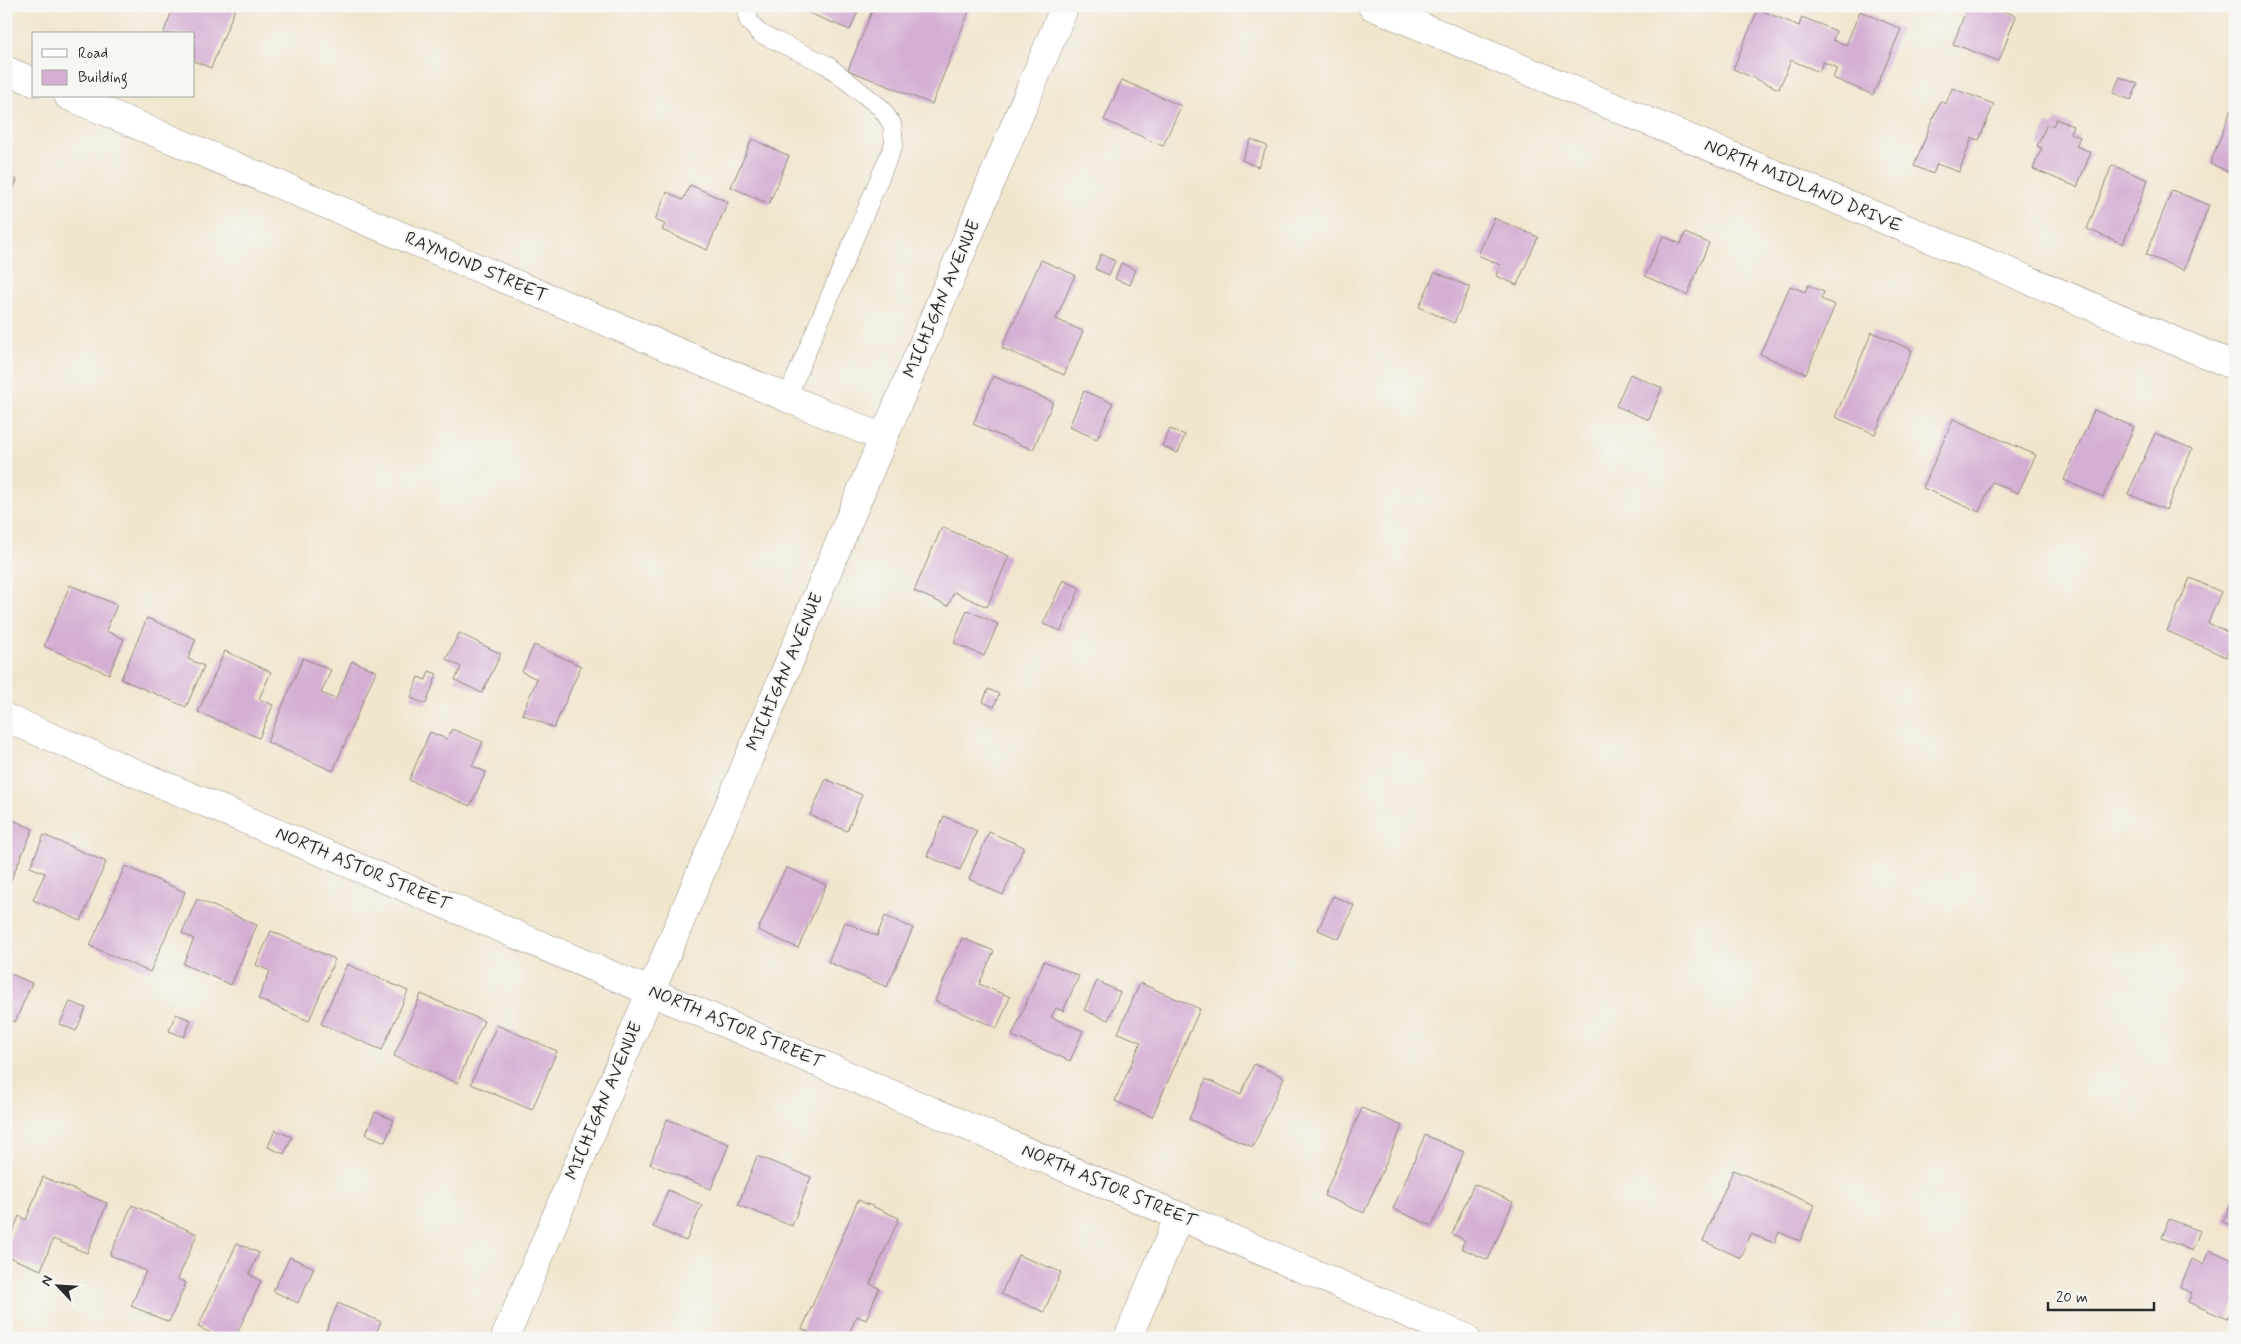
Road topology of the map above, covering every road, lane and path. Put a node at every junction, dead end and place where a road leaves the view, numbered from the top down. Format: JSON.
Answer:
{"nodes":[{"id":1,"x":748,"y":6,"type":"edge"},
{"id":2,"x":1065,"y":6,"type":"edge"},
{"id":3,"x":1372,"y":6,"type":"edge"},
{"id":4,"x":6,"y":70,"type":"edge"},
{"id":5,"x":32,"y":81,"type":"edge"},
{"id":6,"x":73,"y":98,"type":"edge"},
{"id":7,"x":2235,"y":366,"type":"edge"},
{"id":8,"x":787,"y":398,"type":"junction"},
{"id":9,"x":883,"y":438,"type":"junction"},
{"id":10,"x":6,"y":718,"type":"edge"},
{"id":11,"x":651,"y":991,"type":"junction"},
{"id":12,"x":1179,"y":1216,"type":"junction"},
{"id":13,"x":505,"y":1338,"type":"edge"},
{"id":14,"x":1128,"y":1338,"type":"edge"},
{"id":15,"x":1466,"y":1338,"type":"edge"}],
"edges":[{"from":1,"to":8,"type":"lane"},
{"from":2,"to":9,"type":"street","name":"MICHIGAN AVENUE"},
{"from":3,"to":7,"type":"street","name":"NORTH MIDLAND DRIVE"},
{"from":4,"to":5,"type":"street"},
{"from":6,"to":8,"type":"street","name":"RAYMOND STREET"},
{"from":8,"to":9,"type":"street","name":"RAYMOND STREET"},
{"from":9,"to":11,"type":"street","name":"MICHIGAN AVENUE"},
{"from":10,"to":11,"type":"street","name":"NORTH ASTOR STREET"},
{"from":11,"to":12,"type":"street","name":"NORTH ASTOR STREET"},
{"from":11,"to":13,"type":"street","name":"MICHIGAN AVENUE"},
{"from":12,"to":14,"type":"street"},
{"from":12,"to":15,"type":"street","name":"NORTH ASTOR STREET"}]}
